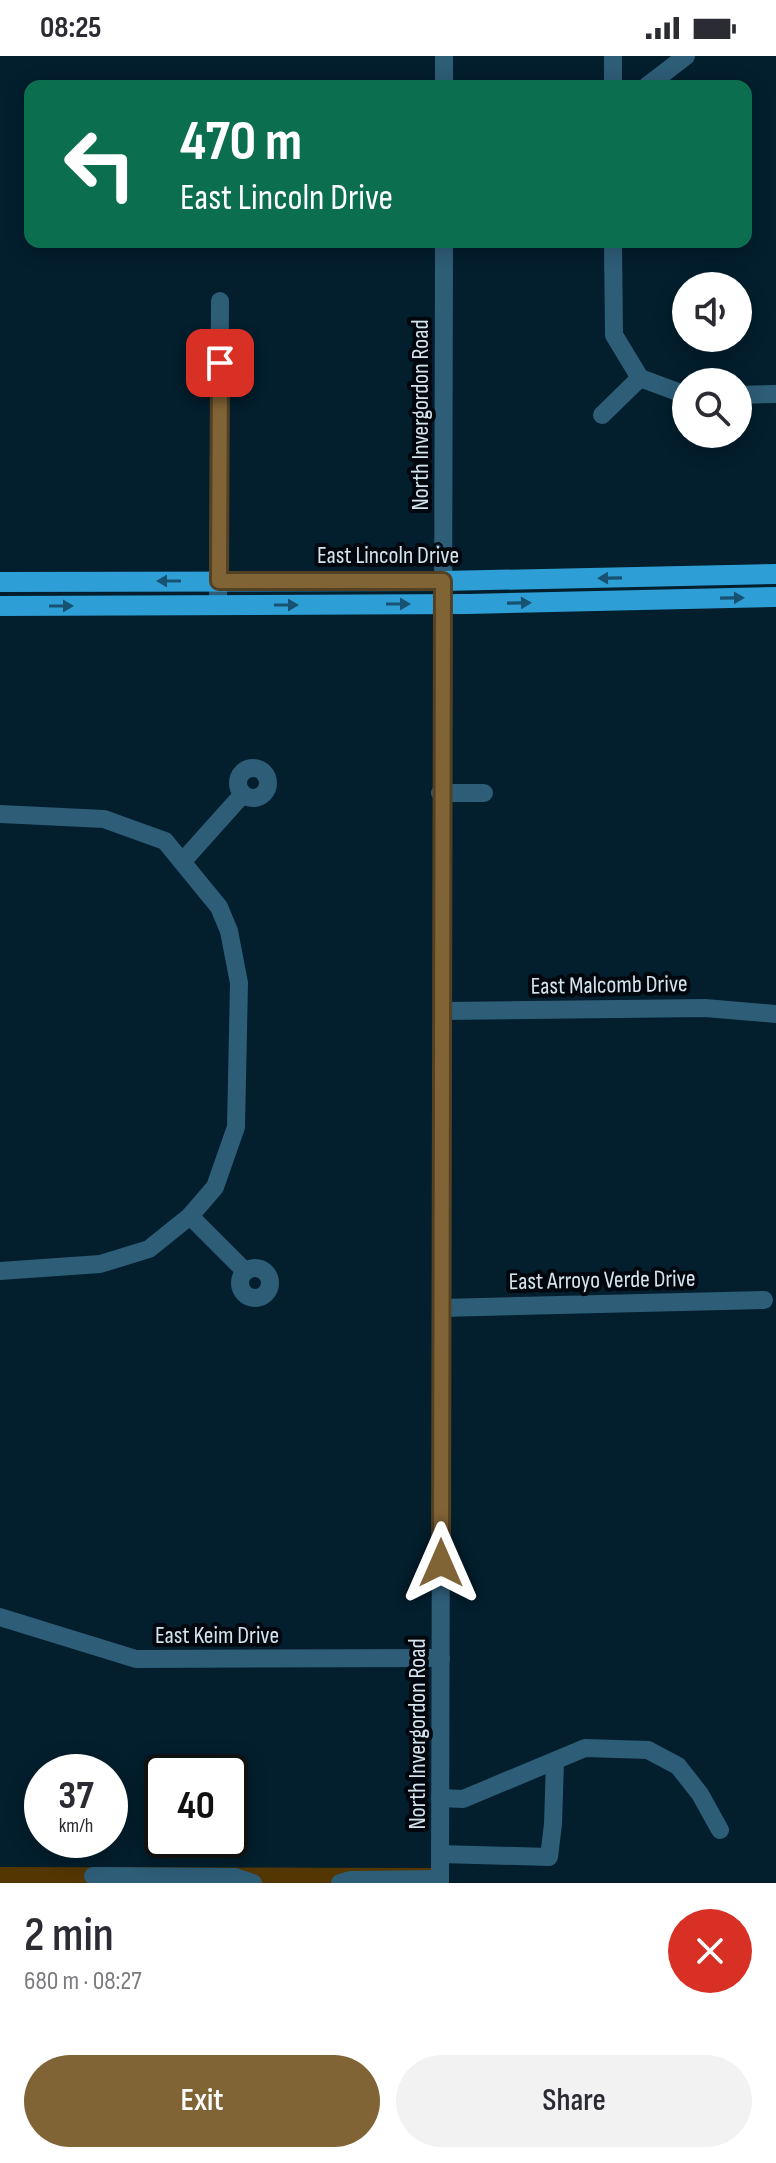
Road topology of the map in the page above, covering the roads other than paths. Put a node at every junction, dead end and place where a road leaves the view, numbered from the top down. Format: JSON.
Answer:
{"nodes":[{"id":1,"x":444,"y":56,"type":"edge"},
{"id":2,"x":613,"y":56,"type":"edge"},
{"id":3,"x":686,"y":56,"type":"edge"},
{"id":4,"x":444,"y":80,"type":"edge"},
{"id":5,"x":613,"y":80,"type":"edge"},
{"id":6,"x":655,"y":80,"type":"edge"},
{"id":7,"x":444,"y":248,"type":"edge"},
{"id":8,"x":613,"y":248,"type":"edge"},
{"id":9,"x":220,"y":301,"type":"dead end"},
{"id":10,"x":640,"y":378,"type":"junction"},
{"id":11,"x":672,"y":390,"type":"edge"},
{"id":12,"x":776,"y":394,"type":"edge"},
{"id":13,"x":752,"y":395,"type":"edge"},
{"id":14,"x":602,"y":415,"type":"dead end"},
{"id":15,"x":776,"y":574,"type":"edge"},
{"id":16,"x":688,"y":576,"type":"junction"},
{"id":17,"x":219,"y":581,"type":"junction"},
{"id":18,"x":443,"y":581,"type":"junction"},
{"id":19,"x":0,"y":582,"type":"edge"},
{"id":20,"x":776,"y":597,"type":"edge"},
{"id":21,"x":689,"y":599,"type":"junction"},
{"id":22,"x":441,"y":604,"type":"junction"},
{"id":23,"x":218,"y":605,"type":"junction"},
{"id":24,"x":0,"y":606,"type":"edge"},
{"id":25,"x":440,"y":793,"type":"junction"},
{"id":26,"x":484,"y":793,"type":"dead end"},
{"id":27,"x":243,"y":794,"type":"dead end"},
{"id":28,"x":0,"y":814,"type":"edge"},
{"id":29,"x":183,"y":861,"type":"junction"},
{"id":30,"x":442,"y":1011,"type":"junction"},
{"id":31,"x":776,"y":1014,"type":"edge"},
{"id":32,"x":190,"y":1216,"type":"junction"},
{"id":33,"x":0,"y":1271,"type":"edge"},
{"id":34,"x":245,"y":1271,"type":"dead end"},
{"id":35,"x":764,"y":1300,"type":"dead end"},
{"id":36,"x":441,"y":1308,"type":"junction"},
{"id":37,"x":0,"y":1617,"type":"edge"},
{"id":38,"x":441,"y":1658,"type":"junction"},
{"id":39,"x":555,"y":1762,"type":"junction"},
{"id":40,"x":527,"y":1773,"type":"junction"},
{"id":41,"x":554,"y":1788,"type":"junction"},
{"id":42,"x":440,"y":1798,"type":"junction"},
{"id":43,"x":720,"y":1830,"type":"dead end"},
{"id":44,"x":440,"y":1854,"type":"junction"},
{"id":45,"x":93,"y":1876,"type":"dead end"},
{"id":46,"x":405,"y":1881,"type":"edge"},
{"id":47,"x":440,"y":1881,"type":"edge"},
{"id":48,"x":253,"y":1883,"type":"edge"},
{"id":49,"x":340,"y":1883,"type":"edge"}],
"edges":[{"from":1,"to":4,"type":"street"},
{"from":2,"to":5,"type":"street"},
{"from":3,"to":6,"type":"street"},
{"from":7,"to":18,"type":"street","name":"North Invergordon Road"},
{"from":8,"to":10,"type":"street"},
{"from":9,"to":17,"type":"street"},
{"from":10,"to":11,"type":"street"},
{"from":10,"to":14,"type":"street"},
{"from":12,"to":13,"type":"street"},
{"from":15,"to":16,"type":"main road","name":"East Lincoln Drive"},
{"from":16,"to":18,"type":"main road","name":"East Lincoln Drive","one_way":true},
{"from":16,"to":21,"type":"main road"},
{"from":17,"to":18,"type":"main road","name":"East Lincoln Drive"},
{"from":17,"to":19,"type":"main road","name":"East Lincoln Drive","one_way":true},
{"from":17,"to":23,"type":"street"},
{"from":18,"to":22,"type":"street","name":"North Invergordon Road"},
{"from":21,"to":20,"type":"main road","name":"East Lincoln Drive","one_way":true},
{"from":22,"to":21,"type":"main road","name":"East Lincoln Drive","one_way":true},
{"from":23,"to":22,"type":"main road","name":"East Lincoln Drive","one_way":true},
{"from":22,"to":25,"type":"street","name":"North Invergordon Road"},
{"from":24,"to":23,"type":"main road","name":"East Lincoln Drive","one_way":true},
{"from":25,"to":26,"type":"street"},
{"from":25,"to":30,"type":"street","name":"North Invergordon Road"},
{"from":27,"to":29,"type":"street"},
{"from":28,"to":29,"type":"street"},
{"from":29,"to":32,"type":"street"},
{"from":30,"to":31,"type":"street","name":"East Malcomb Drive"},
{"from":30,"to":36,"type":"street","name":"North Invergordon Road"},
{"from":32,"to":33,"type":"street"},
{"from":32,"to":34,"type":"street"},
{"from":35,"to":36,"type":"street","name":"East Arroyo Verde Drive"},
{"from":36,"to":38,"type":"street","name":"North Invergordon Road"},
{"from":37,"to":38,"type":"street","name":"East Keim Drive"},
{"from":38,"to":42,"type":"street","name":"North Invergordon Road"},
{"from":39,"to":40,"type":"street"},
{"from":39,"to":41,"type":"street"},
{"from":39,"to":43,"type":"street"},
{"from":40,"to":41,"type":"street"},
{"from":40,"to":42,"type":"street"},
{"from":41,"to":44,"type":"street"},
{"from":42,"to":44,"type":"street","name":"North Invergordon Road"},
{"from":44,"to":47,"type":"street","name":"North Invergordon Road"},
{"from":45,"to":48,"type":"street"},
{"from":46,"to":47,"type":"street"},
{"from":46,"to":49,"type":"street"}]}
